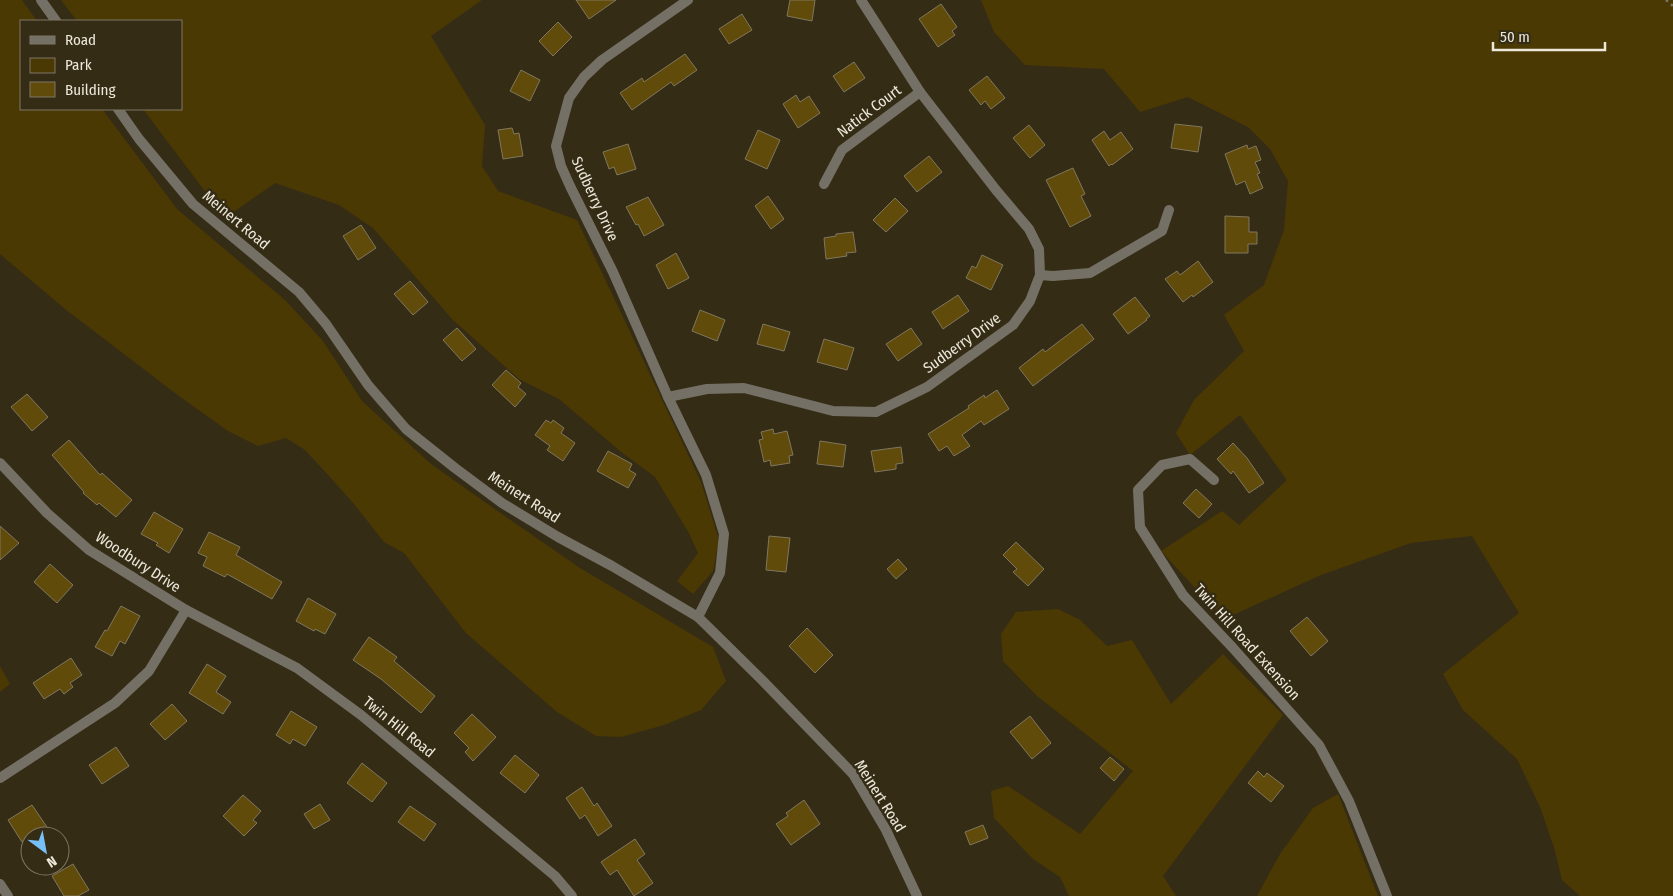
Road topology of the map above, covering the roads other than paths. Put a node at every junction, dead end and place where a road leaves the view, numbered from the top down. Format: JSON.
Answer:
{"nodes":[{"id":1,"x":41,"y":0,"type":"edge"},
{"id":2,"x":688,"y":0,"type":"edge"},
{"id":3,"x":861,"y":0,"type":"edge"},
{"id":4,"x":55,"y":20,"type":"edge"},
{"id":5,"x":920,"y":92,"type":"junction"},
{"id":6,"x":119,"y":110,"type":"edge"},
{"id":7,"x":824,"y":184,"type":"dead end"},
{"id":8,"x":1169,"y":210,"type":"dead end"},
{"id":9,"x":1040,"y":275,"type":"junction"},
{"id":10,"x":668,"y":397,"type":"junction"},
{"id":11,"x":0,"y":463,"type":"edge"},
{"id":12,"x":1214,"y":480,"type":"dead end"},
{"id":13,"x":186,"y":610,"type":"junction"},
{"id":14,"x":698,"y":617,"type":"junction"},
{"id":15,"x":0,"y":778,"type":"edge"},
{"id":16,"x":0,"y":884,"type":"edge"},
{"id":17,"x":8,"y":896,"type":"edge"},
{"id":18,"x":572,"y":896,"type":"edge"},
{"id":19,"x":917,"y":896,"type":"edge"},
{"id":20,"x":1387,"y":896,"type":"edge"}],
"edges":[{"from":1,"to":4,"type":"street"},
{"from":2,"to":10,"type":"street","name":"Sudberry Drive"},
{"from":3,"to":5,"type":"street","name":"Sudberry Drive"},
{"from":5,"to":7,"type":"street","name":"Natick Court"},
{"from":5,"to":9,"type":"street","name":"Sudberry Drive"},
{"from":6,"to":14,"type":"street","name":"Meinert Road"},
{"from":8,"to":9,"type":"street"},
{"from":9,"to":10,"type":"street","name":"Sudberry Drive"},
{"from":10,"to":14,"type":"street","name":"Sudberry Drive"},
{"from":11,"to":13,"type":"street","name":"Woodbury Drive"},
{"from":12,"to":20,"type":"street","name":"Twin Hill Road Extension"},
{"from":13,"to":15,"type":"street","name":"Woodbury Drive"},
{"from":13,"to":18,"type":"street","name":"Twin Hill Road"},
{"from":14,"to":19,"type":"street","name":"Meinert Road"},
{"from":16,"to":17,"type":"street"}]}
